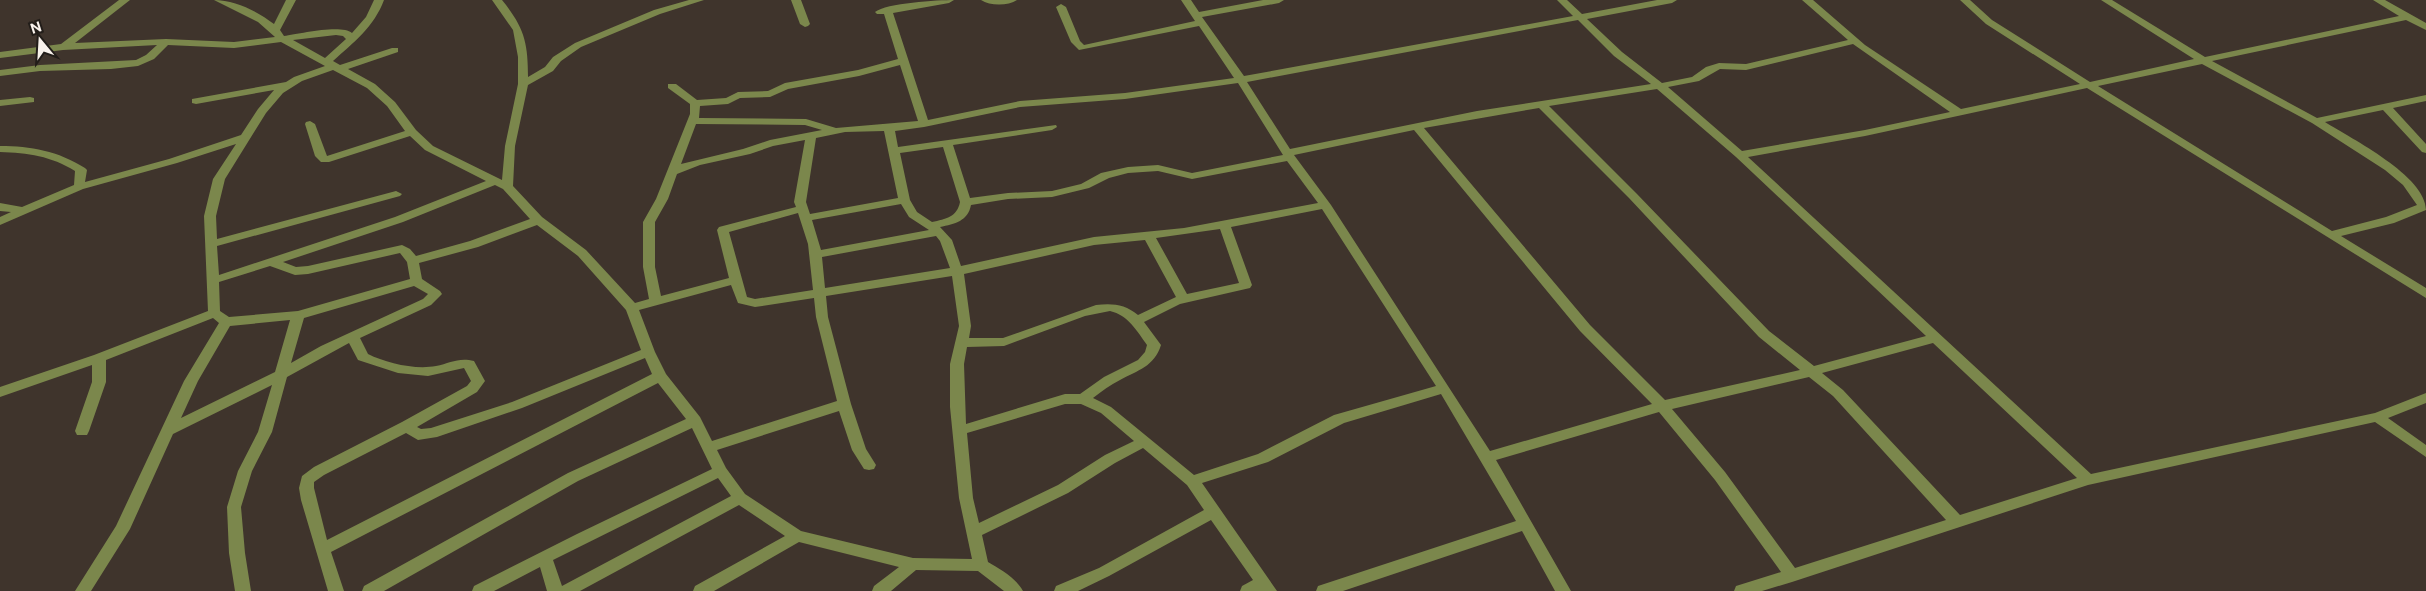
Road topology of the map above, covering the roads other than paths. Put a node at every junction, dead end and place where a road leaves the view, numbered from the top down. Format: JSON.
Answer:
{"nodes":[{"id":1,"x":125,"y":0,"type":"edge"},
{"id":2,"x":219,"y":0,"type":"edge"},
{"id":3,"x":291,"y":0,"type":"edge"},
{"id":4,"x":379,"y":0,"type":"edge"},
{"id":5,"x":497,"y":0,"type":"edge"},
{"id":6,"x":699,"y":0,"type":"edge"},
{"id":7,"x":796,"y":0,"type":"edge"},
{"id":8,"x":949,"y":0,"type":"edge"},
{"id":9,"x":986,"y":0,"type":"edge"},
{"id":10,"x":1012,"y":0,"type":"edge"},
{"id":11,"x":1186,"y":0,"type":"edge"},
{"id":12,"x":1279,"y":0,"type":"edge"},
{"id":13,"x":1562,"y":0,"type":"edge"},
{"id":14,"x":1672,"y":0,"type":"edge"},
{"id":15,"x":1807,"y":0,"type":"edge"},
{"id":16,"x":1965,"y":0,"type":"edge"},
{"id":17,"x":2106,"y":0,"type":"edge"},
{"id":18,"x":2378,"y":0,"type":"edge"},
{"id":19,"x":1061,"y":6,"type":"dead end"},
{"id":20,"x":1578,"y":17,"type":"junction"},
{"id":21,"x":2405,"y":17,"type":"junction"},
{"id":22,"x":1199,"y":18,"type":"junction"},
{"id":23,"x":805,"y":24,"type":"dead end"},
{"id":24,"x":2426,"y":27,"type":"edge"},
{"id":25,"x":278,"y":34,"type":"junction"},
{"id":26,"x":351,"y":38,"type":"junction"},
{"id":27,"x":1854,"y":41,"type":"junction"},
{"id":28,"x":166,"y":42,"type":"junction"},
{"id":29,"x":64,"y":47,"type":"junction"},
{"id":30,"x":395,"y":50,"type":"dead end"},
{"id":31,"x":0,"y":55,"type":"edge"},
{"id":32,"x":2204,"y":61,"type":"junction"},
{"id":33,"x":902,"y":62,"type":"junction"},
{"id":34,"x":333,"y":66,"type":"junction"},
{"id":35,"x":0,"y":73,"type":"edge"},
{"id":36,"x":1241,"y":80,"type":"junction"},
{"id":37,"x":522,"y":84,"type":"junction"},
{"id":38,"x":2088,"y":84,"type":"junction"},
{"id":39,"x":288,"y":85,"type":"junction"},
{"id":40,"x":672,"y":86,"type":"dead end"},
{"id":41,"x":1660,"y":86,"type":"junction"},
{"id":42,"x":2426,"y":98,"type":"edge"},
{"id":43,"x":30,"y":100,"type":"dead end"},
{"id":44,"x":196,"y":101,"type":"dead end"},
{"id":45,"x":0,"y":103,"type":"edge"},
{"id":46,"x":695,"y":103,"type":"junction"},
{"id":47,"x":1540,"y":104,"type":"junction"},
{"id":48,"x":2386,"y":107,"type":"junction"},
{"id":49,"x":1958,"y":112,"type":"junction"},
{"id":50,"x":2316,"y":121,"type":"junction"},
{"id":51,"x":692,"y":122,"type":"junction"},
{"id":52,"x":310,"y":124,"type":"dead end"},
{"id":53,"x":924,"y":124,"type":"junction"},
{"id":54,"x":1416,"y":126,"type":"junction"},
{"id":55,"x":1052,"y":127,"type":"dead end"},
{"id":56,"x":889,"y":128,"type":"junction"},
{"id":57,"x":836,"y":131,"type":"junction"},
{"id":58,"x":412,"y":132,"type":"junction"},
{"id":59,"x":246,"y":137,"type":"junction"},
{"id":60,"x":811,"y":137,"type":"junction"},
{"id":61,"x":946,"y":142,"type":"junction"},
{"id":62,"x":0,"y":149,"type":"edge"},
{"id":63,"x":2426,"y":150,"type":"edge"},
{"id":64,"x":894,"y":151,"type":"junction"},
{"id":65,"x":1288,"y":155,"type":"junction"},
{"id":66,"x":1740,"y":155,"type":"junction"},
{"id":67,"x":673,"y":172,"type":"junction"},
{"id":68,"x":493,"y":182,"type":"junction"},
{"id":69,"x":79,"y":187,"type":"junction"},
{"id":70,"x":507,"y":188,"type":"junction"},
{"id":71,"x":396,"y":194,"type":"dead end"},
{"id":72,"x":904,"y":200,"type":"junction"},
{"id":73,"x":966,"y":202,"type":"junction"},
{"id":74,"x":1326,"y":205,"type":"junction"},
{"id":75,"x":0,"y":207,"type":"edge"},
{"id":76,"x":2425,"y":207,"type":"edge"},
{"id":77,"x":26,"y":211,"type":"junction"},
{"id":78,"x":803,"y":214,"type":"junction"},
{"id":79,"x":538,"y":220,"type":"junction"},
{"id":80,"x":0,"y":222,"type":"edge"},
{"id":81,"x":1224,"y":225,"type":"junction"},
{"id":82,"x":935,"y":229,"type":"junction"},
{"id":83,"x":2332,"y":234,"type":"junction"},
{"id":84,"x":1148,"y":235,"type":"junction"},
{"id":85,"x":211,"y":244,"type":"junction"},
{"id":86,"x":814,"y":255,"type":"junction"},
{"id":87,"x":413,"y":261,"type":"junction"},
{"id":88,"x":273,"y":262,"type":"junction"},
{"id":89,"x":958,"y":271,"type":"junction"},
{"id":90,"x":213,"y":280,"type":"junction"},
{"id":91,"x":416,"y":280,"type":"junction"},
{"id":92,"x":736,"y":280,"type":"junction"},
{"id":93,"x":819,"y":292,"type":"junction"},
{"id":94,"x":2426,"y":294,"type":"edge"},
{"id":95,"x":1183,"y":300,"type":"junction"},
{"id":96,"x":656,"y":301,"type":"junction"},
{"id":97,"x":632,"y":308,"type":"junction"},
{"id":98,"x":214,"y":313,"type":"junction"},
{"id":99,"x":298,"y":315,"type":"junction"},
{"id":100,"x":1136,"y":321,"type":"junction"},
{"id":101,"x":226,"y":322,"type":"junction"},
{"id":102,"x":353,"y":336,"type":"junction"},
{"id":103,"x":1935,"y":338,"type":"junction"},
{"id":104,"x":962,"y":342,"type":"junction"},
{"id":105,"x":648,"y":352,"type":"junction"},
{"id":106,"x":99,"y":358,"type":"junction"},
{"id":107,"x":1810,"y":372,"type":"junction"},
{"id":108,"x":282,"y":374,"type":"junction"},
{"id":109,"x":660,"y":376,"type":"junction"},
{"id":110,"x":1444,"y":388,"type":"junction"},
{"id":111,"x":0,"y":392,"type":"edge"},
{"id":112,"x":2426,"y":398,"type":"edge"},
{"id":113,"x":1083,"y":399,"type":"junction"},
{"id":114,"x":844,"y":404,"type":"junction"},
{"id":115,"x":1662,"y":406,"type":"junction"},
{"id":116,"x":2377,"y":418,"type":"junction"},
{"id":117,"x":695,"y":420,"type":"junction"},
{"id":118,"x":407,"y":426,"type":"junction"},
{"id":119,"x":961,"y":430,"type":"junction"},
{"id":120,"x":82,"y":431,"type":"dead end"},
{"id":121,"x":167,"y":431,"type":"junction"},
{"id":122,"x":1145,"y":441,"type":"junction"},
{"id":123,"x":709,"y":447,"type":"junction"},
{"id":124,"x":2426,"y":452,"type":"edge"},
{"id":125,"x":1487,"y":457,"type":"junction"},
{"id":126,"x":869,"y":465,"type":"dead end"},
{"id":127,"x":720,"y":471,"type":"junction"},
{"id":128,"x":2088,"y":480,"type":"junction"},
{"id":129,"x":1192,"y":481,"type":"junction"},
{"id":130,"x":740,"y":498,"type":"junction"},
{"id":131,"x":1213,"y":512,"type":"junction"},
{"id":132,"x":1958,"y":522,"type":"junction"},
{"id":133,"x":1526,"y":524,"type":"junction"},
{"id":134,"x":974,"y":532,"type":"junction"},
{"id":135,"x":797,"y":536,"type":"junction"},
{"id":136,"x":323,"y":549,"type":"junction"},
{"id":137,"x":543,"y":559,"type":"junction"},
{"id":138,"x":913,"y":564,"type":"junction"},
{"id":139,"x":981,"y":565,"type":"junction"},
{"id":140,"x":1792,"y":576,"type":"junction"},
{"id":141,"x":1265,"y":587,"type":"edge"},
{"id":142,"x":1748,"y":590,"type":"edge"},
{"id":143,"x":84,"y":591,"type":"edge"},
{"id":144,"x":243,"y":591,"type":"edge"},
{"id":145,"x":336,"y":591,"type":"edge"},
{"id":146,"x":370,"y":591,"type":"edge"},
{"id":147,"x":480,"y":591,"type":"edge"},
{"id":148,"x":555,"y":591,"type":"edge"},
{"id":149,"x":566,"y":591,"type":"edge"},
{"id":150,"x":701,"y":591,"type":"edge"},
{"id":151,"x":880,"y":591,"type":"edge"},
{"id":152,"x":1015,"y":591,"type":"edge"},
{"id":153,"x":1062,"y":591,"type":"edge"},
{"id":154,"x":1248,"y":591,"type":"edge"},
{"id":155,"x":1324,"y":591,"type":"edge"},
{"id":156,"x":1563,"y":591,"type":"edge"}],
"edges":[{"from":1,"to":29,"type":"street"},
{"from":2,"to":25,"type":"street"},
{"from":3,"to":25,"type":"street"},
{"from":4,"to":26,"type":"street"},
{"from":5,"to":37,"type":"street"},
{"from":6,"to":37,"type":"street"},
{"from":7,"to":23,"type":"street"},
{"from":8,"to":33,"type":"street"},
{"from":9,"to":10,"type":"street"},
{"from":11,"to":22,"type":"street"},
{"from":12,"to":22,"type":"street"},
{"from":13,"to":20,"type":"street"},
{"from":14,"to":20,"type":"street"},
{"from":15,"to":27,"type":"street"},
{"from":16,"to":38,"type":"street"},
{"from":17,"to":32,"type":"street"},
{"from":18,"to":21,"type":"street"},
{"from":19,"to":22,"type":"street"},
{"from":20,"to":36,"type":"street"},
{"from":20,"to":41,"type":"street"},
{"from":21,"to":24,"type":"street"},
{"from":21,"to":32,"type":"street"},
{"from":22,"to":36,"type":"street"},
{"from":25,"to":26,"type":"street"},
{"from":25,"to":28,"type":"street"},
{"from":25,"to":34,"type":"street"},
{"from":26,"to":34,"type":"street"},
{"from":27,"to":41,"type":"street"},
{"from":27,"to":49,"type":"street"},
{"from":28,"to":29,"type":"street"},
{"from":28,"to":35,"type":"street"},
{"from":29,"to":31,"type":"street"},
{"from":30,"to":34,"type":"street"},
{"from":32,"to":38,"type":"street"},
{"from":32,"to":50,"type":"street"},
{"from":33,"to":46,"type":"street"},
{"from":33,"to":53,"type":"street"},
{"from":34,"to":39,"type":"street"},
{"from":34,"to":58,"type":"street"},
{"from":36,"to":53,"type":"street"},
{"from":36,"to":65,"type":"street"},
{"from":37,"to":70,"type":"street"},
{"from":38,"to":49,"type":"street"},
{"from":38,"to":83,"type":"street"},
{"from":39,"to":44,"type":"street"},
{"from":39,"to":59,"type":"street"},
{"from":40,"to":46,"type":"street"},
{"from":41,"to":47,"type":"street"},
{"from":41,"to":66,"type":"street"},
{"from":42,"to":48,"type":"street"},
{"from":43,"to":45,"type":"street"},
{"from":46,"to":51,"type":"street"},
{"from":47,"to":54,"type":"street"},
{"from":47,"to":107,"type":"street"},
{"from":48,"to":50,"type":"street"},
{"from":48,"to":63,"type":"street"},
{"from":49,"to":66,"type":"street"},
{"from":50,"to":76,"type":"street"},
{"from":51,"to":57,"type":"street"},
{"from":51,"to":67,"type":"street"},
{"from":52,"to":58,"type":"street"},
{"from":53,"to":56,"type":"street"},
{"from":54,"to":65,"type":"street"},
{"from":54,"to":115,"type":"street"},
{"from":55,"to":61,"type":"street"},
{"from":56,"to":57,"type":"street"},
{"from":56,"to":64,"type":"street"},
{"from":57,"to":60,"type":"street"},
{"from":58,"to":68,"type":"street"},
{"from":59,"to":69,"type":"street"},
{"from":59,"to":85,"type":"street"},
{"from":60,"to":67,"type":"street"},
{"from":60,"to":78,"type":"street"},
{"from":61,"to":64,"type":"street"},
{"from":61,"to":73,"type":"street"},
{"from":62,"to":69,"type":"street"},
{"from":64,"to":72,"type":"street"},
{"from":65,"to":73,"type":"street"},
{"from":65,"to":74,"type":"street"},
{"from":66,"to":103,"type":"street"},
{"from":67,"to":96,"type":"street"},
{"from":68,"to":70,"type":"street"},
{"from":68,"to":88,"type":"street"},
{"from":69,"to":77,"type":"street"},
{"from":70,"to":79,"type":"street"},
{"from":71,"to":85,"type":"street"},
{"from":72,"to":78,"type":"street"},
{"from":72,"to":82,"type":"street"},
{"from":73,"to":82,"type":"street"},
{"from":74,"to":81,"type":"street"},
{"from":74,"to":110,"type":"street"},
{"from":75,"to":77,"type":"street"},
{"from":76,"to":83,"type":"street"},
{"from":77,"to":80,"type":"street"},
{"from":78,"to":86,"type":"street"},
{"from":78,"to":92,"type":"street"},
{"from":79,"to":87,"type":"street"},
{"from":79,"to":97,"type":"street"},
{"from":81,"to":84,"type":"street"},
{"from":81,"to":95,"type":"street"},
{"from":82,"to":86,"type":"street"},
{"from":82,"to":89,"type":"street"},
{"from":83,"to":94,"type":"street"},
{"from":84,"to":89,"type":"street"},
{"from":84,"to":95,"type":"street"},
{"from":85,"to":90,"type":"street"},
{"from":86,"to":93,"type":"street"},
{"from":87,"to":88,"type":"street"},
{"from":87,"to":91,"type":"street"},
{"from":88,"to":90,"type":"street"},
{"from":89,"to":93,"type":"street"},
{"from":89,"to":104,"type":"street"},
{"from":90,"to":98,"type":"street"},
{"from":91,"to":99,"type":"street"},
{"from":91,"to":102,"type":"street"},
{"from":92,"to":93,"type":"street"},
{"from":92,"to":96,"type":"street"},
{"from":93,"to":114,"type":"street"},
{"from":95,"to":100,"type":"street"},
{"from":96,"to":97,"type":"street"},
{"from":97,"to":105,"type":"street"},
{"from":98,"to":101,"type":"street"},
{"from":98,"to":106,"type":"street"},
{"from":99,"to":101,"type":"street"},
{"from":99,"to":108,"type":"street"},
{"from":100,"to":104,"type":"street"},
{"from":100,"to":113,"type":"street"},
{"from":101,"to":121,"type":"street"},
{"from":102,"to":108,"type":"street"},
{"from":102,"to":118,"type":"street"},
{"from":103,"to":107,"type":"street"},
{"from":103,"to":128,"type":"street"},
{"from":104,"to":119,"type":"street"},
{"from":105,"to":109,"type":"street"},
{"from":105,"to":118,"type":"street"},
{"from":106,"to":111,"type":"street"},
{"from":106,"to":120,"type":"street"},
{"from":107,"to":115,"type":"street"},
{"from":107,"to":132,"type":"street"},
{"from":108,"to":121,"type":"street"},
{"from":108,"to":144,"type":"street"},
{"from":109,"to":117,"type":"street"},
{"from":109,"to":136,"type":"street"},
{"from":110,"to":125,"type":"street"},
{"from":110,"to":129,"type":"street"},
{"from":112,"to":116,"type":"street"},
{"from":113,"to":119,"type":"street"},
{"from":113,"to":122,"type":"street"},
{"from":114,"to":123,"type":"street"},
{"from":114,"to":126,"type":"street"},
{"from":115,"to":125,"type":"street"},
{"from":115,"to":140,"type":"street"},
{"from":116,"to":124,"type":"street"},
{"from":116,"to":128,"type":"street"},
{"from":117,"to":123,"type":"street"},
{"from":117,"to":146,"type":"street"},
{"from":118,"to":136,"type":"street"},
{"from":119,"to":134,"type":"street"},
{"from":121,"to":143,"type":"street"},
{"from":122,"to":129,"type":"street"},
{"from":122,"to":134,"type":"street"},
{"from":123,"to":127,"type":"street"},
{"from":125,"to":133,"type":"street"},
{"from":127,"to":130,"type":"street"},
{"from":127,"to":137,"type":"street"},
{"from":128,"to":132,"type":"street"},
{"from":129,"to":131,"type":"street"},
{"from":130,"to":135,"type":"street"},
{"from":130,"to":149,"type":"street"},
{"from":131,"to":141,"type":"street"},
{"from":131,"to":153,"type":"street"},
{"from":132,"to":140,"type":"street"},
{"from":133,"to":155,"type":"street"},
{"from":133,"to":156,"type":"street"},
{"from":134,"to":139,"type":"street"},
{"from":135,"to":138,"type":"street"},
{"from":135,"to":150,"type":"street"},
{"from":136,"to":145,"type":"street"},
{"from":137,"to":147,"type":"street"},
{"from":137,"to":148,"type":"street"},
{"from":138,"to":139,"type":"street"},
{"from":138,"to":151,"type":"street"},
{"from":139,"to":152,"type":"street"},
{"from":140,"to":142,"type":"street"},
{"from":141,"to":154,"type":"street"}]}
